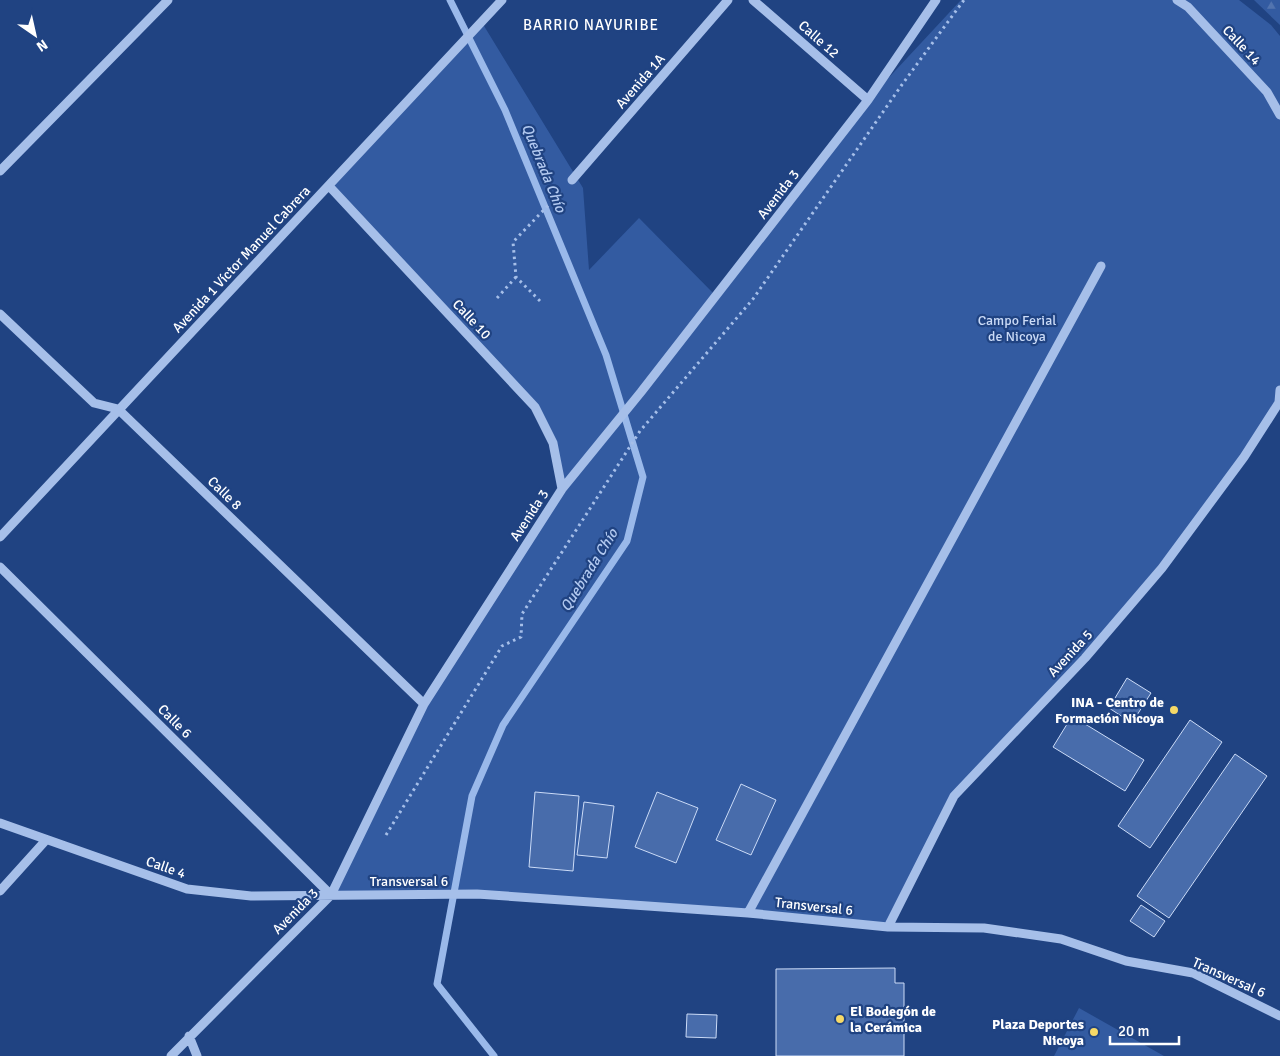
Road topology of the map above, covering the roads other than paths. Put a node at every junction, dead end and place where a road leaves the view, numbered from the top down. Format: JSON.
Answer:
{"nodes":[{"id":1,"x":168,"y":0,"type":"edge"},
{"id":2,"x":502,"y":0,"type":"edge"},
{"id":3,"x":728,"y":0,"type":"edge"},
{"id":4,"x":753,"y":0,"type":"edge"},
{"id":5,"x":936,"y":0,"type":"edge"},
{"id":6,"x":1177,"y":0,"type":"edge"},
{"id":7,"x":868,"y":100,"type":"junction"},
{"id":8,"x":1280,"y":115,"type":"edge"},
{"id":9,"x":0,"y":172,"type":"edge"},
{"id":10,"x":572,"y":180,"type":"road end"},
{"id":11,"x":329,"y":186,"type":"junction"},
{"id":12,"x":1101,"y":266,"type":"dead end"},
{"id":13,"x":0,"y":314,"type":"edge"},
{"id":14,"x":1280,"y":390,"type":"edge"},
{"id":15,"x":1279,"y":402,"type":"edge"},
{"id":16,"x":118,"y":409,"type":"junction"},
{"id":17,"x":562,"y":489,"type":"junction"},
{"id":18,"x":0,"y":537,"type":"edge"},
{"id":19,"x":0,"y":567,"type":"edge"},
{"id":20,"x":424,"y":704,"type":"junction"},
{"id":21,"x":0,"y":823,"type":"edge"},
{"id":22,"x":46,"y":840,"type":"junction"},
{"id":23,"x":0,"y":891,"type":"edge"},
{"id":24,"x":331,"y":895,"type":"junction"},
{"id":25,"x":748,"y":913,"type":"junction"},
{"id":26,"x":888,"y":927,"type":"junction"},
{"id":27,"x":1280,"y":1016,"type":"edge"},
{"id":28,"x":189,"y":1036,"type":"junction"},
{"id":29,"x":171,"y":1056,"type":"edge"},
{"id":30,"x":197,"y":1056,"type":"edge"}],
"edges":[{"from":1,"to":9,"type":"street"},
{"from":2,"to":11,"type":"street","name":"Avenida 1 Víctor Manuel Cabrera"},
{"from":3,"to":10,"type":"street","name":"Avenida 1A"},
{"from":4,"to":7,"type":"street","name":"Calle 12"},
{"from":5,"to":7,"type":"street","name":"Avenida 3"},
{"from":6,"to":8,"type":"street","name":"Calle 14"},
{"from":7,"to":17,"type":"street","name":"Avenida 3"},
{"from":11,"to":16,"type":"street","name":"Avenida 1 Víctor Manuel Cabrera"},
{"from":11,"to":17,"type":"street","name":"Calle 10"},
{"from":12,"to":25,"type":"street"},
{"from":13,"to":16,"type":"street"},
{"from":14,"to":15,"type":"street"},
{"from":15,"to":26,"type":"street","name":"Avenida 5"},
{"from":16,"to":18,"type":"street","name":"Avenida 1 Víctor Manuel Cabrera"},
{"from":16,"to":20,"type":"street","name":"Calle 8"},
{"from":17,"to":20,"type":"street","name":"Avenida 3"},
{"from":19,"to":24,"type":"street","name":"Calle 6"},
{"from":20,"to":24,"type":"street","name":"Avenida 3"},
{"from":21,"to":22,"type":"street","name":"Calle 4"},
{"from":22,"to":23,"type":"street"},
{"from":22,"to":24,"type":"street","name":"Calle 4"},
{"from":24,"to":25,"type":"street","name":"Transversal 6"},
{"from":24,"to":28,"type":"street","name":"Avenida 3"},
{"from":25,"to":26,"type":"street","name":"Transversal 6"},
{"from":26,"to":27,"type":"street","name":"Transversal 6"},
{"from":28,"to":29,"type":"street","name":"Avenida 3"},
{"from":28,"to":30,"type":"street"}]}
